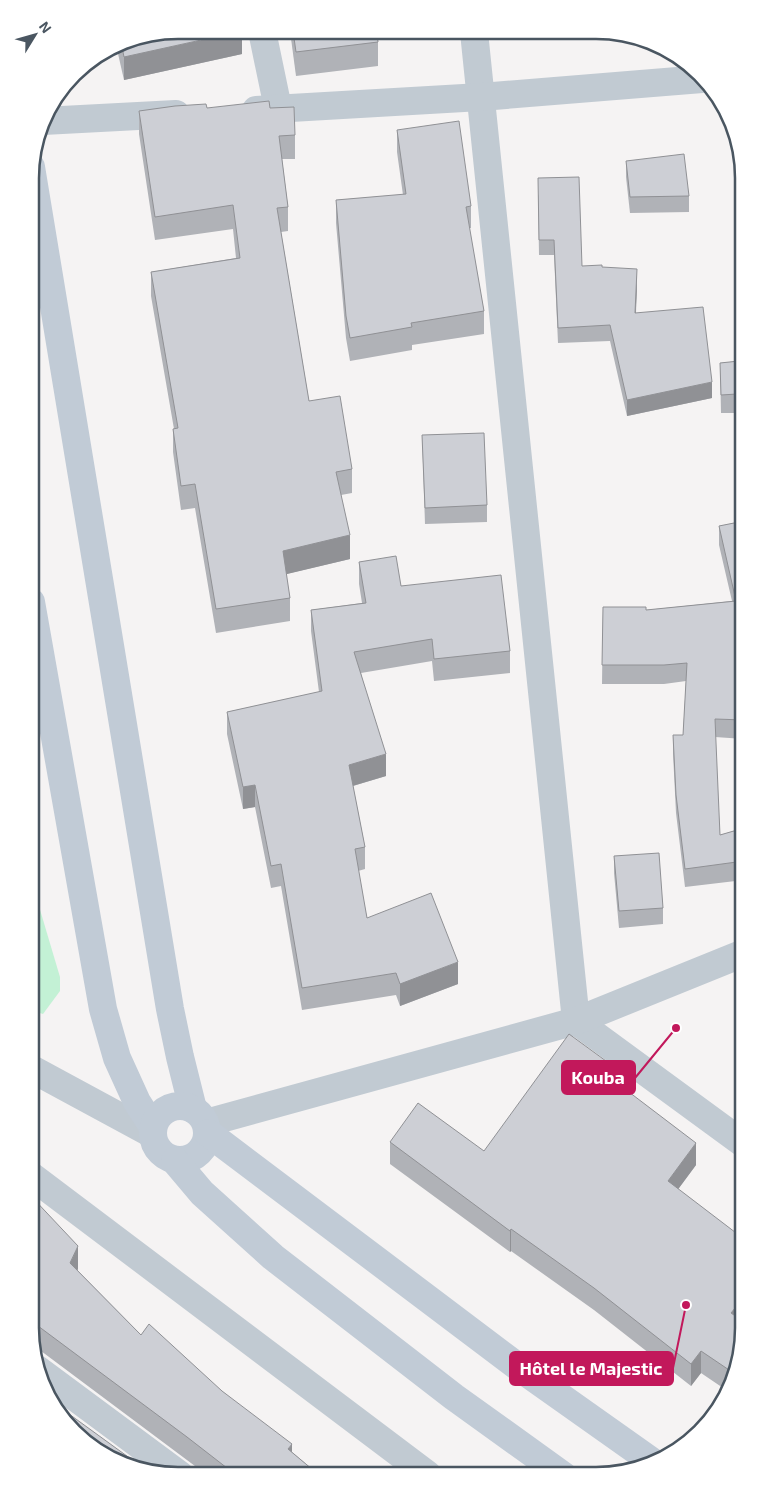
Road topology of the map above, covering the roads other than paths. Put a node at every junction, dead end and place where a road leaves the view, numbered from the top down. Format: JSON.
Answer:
{"nodes":[{"id":1,"x":264,"y":39,"type":"edge"},
{"id":2,"x":475,"y":39,"type":"edge"},
{"id":3,"x":695,"y":80,"type":"edge"},
{"id":4,"x":481,"y":97,"type":"junction"},
{"id":5,"x":278,"y":108,"type":"junction"},
{"id":6,"x":229,"y":111,"type":"edge"},
{"id":7,"x":199,"y":113,"type":"edge"},
{"id":8,"x":51,"y":121,"type":"edge"},
{"id":9,"x":39,"y":216,"type":"edge"},
{"id":10,"x":39,"y":647,"type":"edge"},
{"id":11,"x":735,"y":958,"type":"edge"},
{"id":12,"x":576,"y":1021,"type":"junction"},
{"id":13,"x":39,"y":1073,"type":"edge"},
{"id":14,"x":202,"y":1121,"type":"junction"},
{"id":15,"x":153,"y":1130,"type":"junction"},
{"id":16,"x":735,"y":1137,"type":"edge"},
{"id":17,"x":175,"y":1160,"type":"junction"},
{"id":18,"x":39,"y":1181,"type":"edge"},
{"id":19,"x":48,"y":1377,"type":"edge"},
{"id":20,"x":647,"y":1458,"type":"edge"},
{"id":21,"x":168,"y":1466,"type":"edge"},
{"id":22,"x":416,"y":1467,"type":"edge"},
{"id":23,"x":551,"y":1467,"type":"edge"}],
"edges":[{"from":1,"to":5,"type":"street"},
{"from":2,"to":4,"type":"street"},
{"from":3,"to":4,"type":"street"},
{"from":4,"to":5,"type":"street"},
{"from":4,"to":12,"type":"street"},
{"from":5,"to":6,"type":"street"},
{"from":7,"to":8,"type":"street"},
{"from":9,"to":14,"type":"main road"},
{"from":10,"to":15,"type":"main road"},
{"from":11,"to":12,"type":"street"},
{"from":12,"to":14,"type":"street"},
{"from":12,"to":16,"type":"street"},
{"from":13,"to":15,"type":"street"},
{"from":14,"to":15,"type":"main road"},
{"from":14,"to":17,"type":"main road"},
{"from":14,"to":20,"type":"main road"},
{"from":15,"to":17,"type":"main road"},
{"from":17,"to":23,"type":"main road"},
{"from":18,"to":22,"type":"street"},
{"from":19,"to":21,"type":"street"}]}
